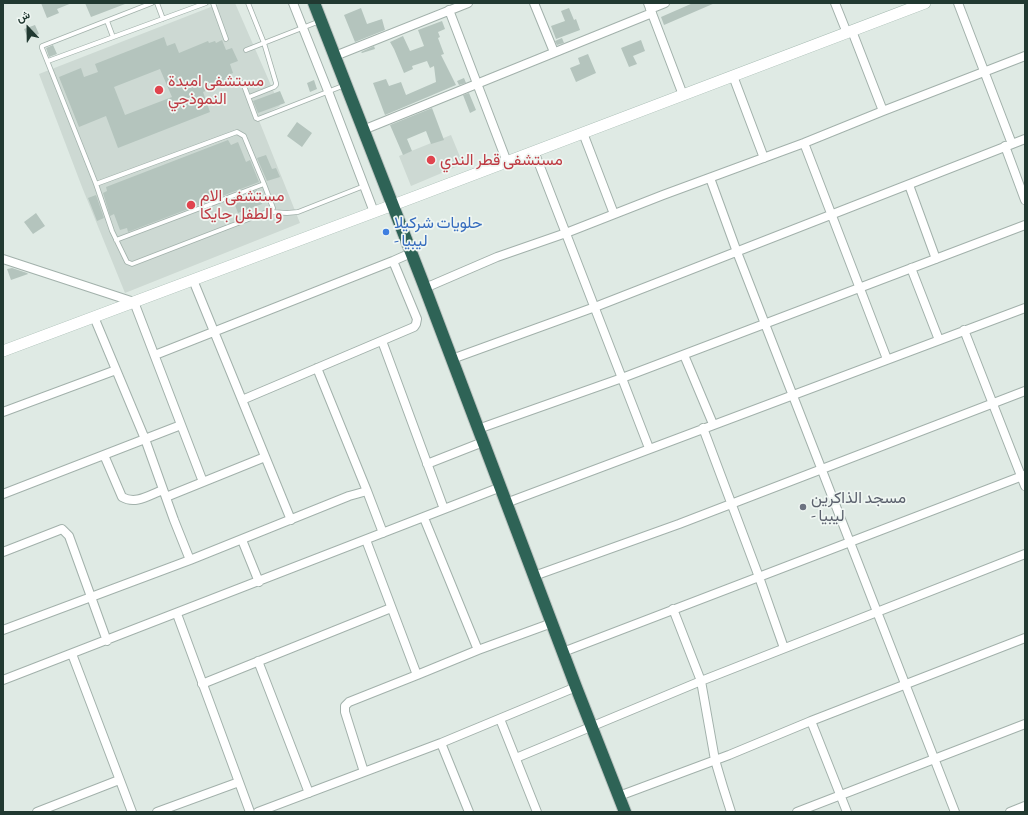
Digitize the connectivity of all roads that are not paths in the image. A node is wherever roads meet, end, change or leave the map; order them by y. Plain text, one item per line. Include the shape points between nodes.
1 (152, 3) edge
2 (157, 3) edge
3 (206, 3) edge
4 (213, 3) edge
5 (248, 3) edge
6 (293, 3) edge
7 (314, 3) edge
8 (468, 3) edge
9 (534, 3) edge
10 (665, 3) edge
11 (835, 3) edge
12 (925, 3) edge
13 (958, 3) edge
14 (650, 8) edge
15 (449, 10) junction
16 (163, 19) junction
17 (107, 21) junction
18 (320, 21) junction
19 (303, 29) junction
20 (849, 32) junction
21 (113, 37) junction
22 (226, 39) dead end
23 (264, 43) junction
24 (246, 50) dead end
25 (554, 52) junction
26 (335, 56) junction
27 (1025, 56) edge
28 (48, 61) junction
29 (984, 71) junction
30 (733, 76) junction
31 (243, 83) dead end
32 (477, 83) junction
33 (346, 85) junction
34 (328, 91) junction
35 (683, 95) junction
36 (248, 97) junction
37 (883, 111) junction
38 (363, 130) junction
39 (582, 133) junction
40 (1025, 139) edge
41 (804, 143) junction
42 (1008, 145) junction
43 (534, 151) junction
44 (764, 158) junction
45 (507, 162) junction
46 (710, 178) junction
47 (96, 184) junction
48 (264, 184) junction
49 (909, 185) junction
50 (364, 186) junction
51 (1025, 200) edge
52 (392, 205) junction
53 (271, 212) junction
54 (374, 212) junction
55 (614, 214) junction
56 (832, 215) junction
57 (1025, 225) edge
58 (566, 233) junction
59 (116, 240) junction
60 (737, 252) junction
61 (411, 253) junction
62 (3, 259) edge
63 (936, 259) junction
64 (393, 261) junction
65 (911, 268) junction
66 (193, 280) junction
67 (425, 288) junction
68 (860, 288) junction
69 (134, 302) junction
70 (595, 307) junction
71 (1025, 308) edge
72 (94, 317) junction
73 (765, 324) junction
74 (964, 330) junction
75 (214, 331) junction
76 (939, 340) junction
77 (382, 341) junction
78 (3, 351) edge
79 (155, 354) junction
80 (684, 355) junction
81 (452, 359) junction
82 (886, 359) junction
83 (317, 368) junction
84 (116, 370) junction
85 (622, 378) junction
86 (1025, 390) edge
87 (792, 395) junction
88 (242, 400) junction
89 (993, 403) junction
90 (3, 412) edge
91 (713, 424) junction
92 (181, 425) junction
93 (703, 428) junction
94 (478, 429) junction
95 (145, 439) junction
96 (483, 442) junction
97 (649, 448) junction
98 (104, 455) junction
99 (266, 457) junction
100 (427, 464) junction
101 (821, 469) junction
102 (1023, 476) edge
103 (203, 482) junction
104 (1025, 486) edge
105 (501, 488) junction
106 (367, 491) junction
107 (3, 494) edge
108 (164, 494) junction
109 (506, 503) junction
110 (732, 504) junction
111 (444, 509) junction
112 (424, 518) junction
113 (291, 520) junction
114 (382, 533) junction
115 (242, 540) junction
116 (366, 540) junction
117 (850, 542) junction
118 (3, 552) edge
119 (1025, 554) edge
120 (190, 560) junction
121 (534, 576) junction
122 (759, 577) junction
123 (259, 582) junction
124 (91, 598) junction
125 (391, 608) junction
126 (674, 609) junction
127 (877, 612) junction
128 (177, 614) junction
129 (552, 623) junction
130 (3, 630) edge
131 (1025, 638) edge
132 (107, 641) junction
133 (784, 648) junction
134 (478, 650) junction
135 (563, 652) junction
136 (72, 654) junction
137 (258, 661) junction
138 (417, 675) junction
139 (3, 680) edge
140 (701, 681) junction
141 (202, 684) junction
142 (905, 684) junction
143 (576, 687) junction
144 (500, 719) junction
145 (811, 720) junction
146 (1025, 724) edge
147 (591, 727) junction
148 (442, 743) junction
149 (516, 758) junction
150 (934, 759) junction
151 (715, 760) junction
152 (364, 772) junction
153 (119, 780) junction
154 (239, 782) junction
155 (309, 793) junction
156 (840, 795) junction
157 (619, 796) junction
158 (1025, 806) edge
159 (39, 812) edge
160 (132, 812) edge
161 (157, 812) edge
162 (250, 812) edge
163 (258, 812) edge
164 (469, 812) edge
165 (537, 812) edge
166 (625, 812) edge
167 (731, 812) edge
168 (797, 812) edge
169 (847, 812) edge
170 (955, 812) edge
171 (1010, 812) edge

1 - 17 lane
2 - 16 lane
3 - 16 lane
4 - 22 lane
5 - 23 lane
6 - 19 street
7 - 18 highway
8 - 15 street
9 - 25 street
10 - 14 street
11 - 20 street
12 - 20 street
13 - 29 street
14 - 25 street
14 - 35 street
15 - 26 street
15 - 32 street
16 - 21 lane
17 - 21 lane
17 - 28 lane via 44,45 42,48
18 - 19 lane
18 - 26 highway
19 - 23 lane
19 - 34 street
20 - 30 street
20 - 37 street
21 - 28 lane
23 - 24 lane
23 - 36 lane via 276,86
25 - 32 street
26 - 33 highway
27 - 29 street
28 - 47 lane
29 - 37 street
29 - 42 street
30 - 35 street
30 - 44 street
31 - 36 lane
32 - 38 street
32 - 45 street
33 - 34 lane
33 - 38 highway
34 - 36 lane via 258,119
34 - 50 street
35 - 39 street
37 - 41 street
38 - 52 highway
39 - 43 street
39 - 55 street
40 - 42 street
41 - 44 street
41 - 56 street
42 - 49 street
42 - 51 street
43 - 45 street
43 - 58 street
44 - 46 street
45 - 52 street
46 - 55 street
46 - 60 street
47 - 48 lane via 237,132 244,136
47 - 59 lane
48 - 53 lane via 273,208
48 - 59 lane
49 - 56 street
49 - 63 street
50 - 53 lane via 298,212
50 - 54 street
52 - 54 street
52 - 61 highway
53 - 59 lane via 132,264 127,262
54 - 66 street
55 - 58 street
56 - 60 street
56 - 68 street
57 - 63 street
58 - 67 street via 497,257
58 - 70 street
60 - 70 street
60 - 73 street
61 - 64 street
61 - 67 highway
62 - 69 street
63 - 65 street
64 - 75 street
64 - 77 street via 417,319 414,327
65 - 68 street
65 - 76 street
66 - 69 street
66 - 75 street
67 - 81 highway
68 - 73 street
68 - 82 street
69 - 72 street
69 - 79 street
70 - 81 street
70 - 85 street
71 - 74 street
72 - 78 street
72 - 84 street
73 - 80 street
73 - 87 street
74 - 76 street
74 - 89 street
75 - 79 street
75 - 88 street
76 - 82 street
77 - 83 street
77 - 100 street
79 - 92 street
80 - 85 street
80 - 91 street
81 - 94 highway
82 - 87 street
83 - 88 street
83 - 106 street
84 - 90 street
84 - 95 street
85 - 94 street
85 - 97 street
86 - 89 street
87 - 91 street
87 - 101 street
88 - 99 street
89 - 101 street
89 - 102 street
91 - 93 street
92 - 95 street
92 - 103 street
93 - 97 street
93 - 110 street
94 - 96 highway
95 - 98 street
95 - 108 street
96 - 100 street
96 - 105 highway
97 - 109 street
98 - 107 street
98 - 108 street via 122,497 136,501
99 - 103 street
99 - 113 street
100 - 111 street
101 - 110 street
101 - 117 street
102 - 104 street
102 - 117 street
103 - 108 street
105 - 109 highway
105 - 111 street
106 - 113 street
106 - 114 street
108 - 120 street
109 - 121 highway
110 - 121 street
110 - 122 street
111 - 112 street
112 - 114 street
112 - 134 street
113 - 115 street
114 - 116 street
115 - 120 street
115 - 123 street
116 - 123 street
116 - 125 street
117 - 122 street
117 - 127 street
118 - 124 street via 62,529 69,536
119 - 127 street
120 - 124 street
121 - 129 highway
122 - 126 street
122 - 133 street
123 - 128 street
124 - 130 street
124 - 132 street
125 - 137 street
125 - 138 street
126 - 135 street
126 - 140 street
127 - 133 street
127 - 142 street
128 - 132 street
128 - 141 street
129 - 134 street
129 - 135 highway
131 - 142 street
132 - 136 street
133 - 140 street
134 - 138 street
135 - 143 highway
136 - 139 street
136 - 153 street
137 - 141 street
137 - 155 street
138 - 152 street via 348,702 345,706
140 - 147 street
140 - 151 street
141 - 154 street
142 - 145 street
142 - 150 street
143 - 144 street
143 - 147 highway
144 - 148 street
144 - 149 street
145 - 151 street
145 - 156 street
146 - 150 street
147 - 149 street
147 - 157 highway
148 - 152 street
148 - 164 street
149 - 165 street
150 - 156 street
150 - 170 street
151 - 157 street
151 - 167 street
152 - 155 street
153 - 159 street
153 - 160 street
154 - 161 street
154 - 162 street
155 - 163 street
156 - 168 street
156 - 169 street
157 - 166 highway
158 - 171 street

